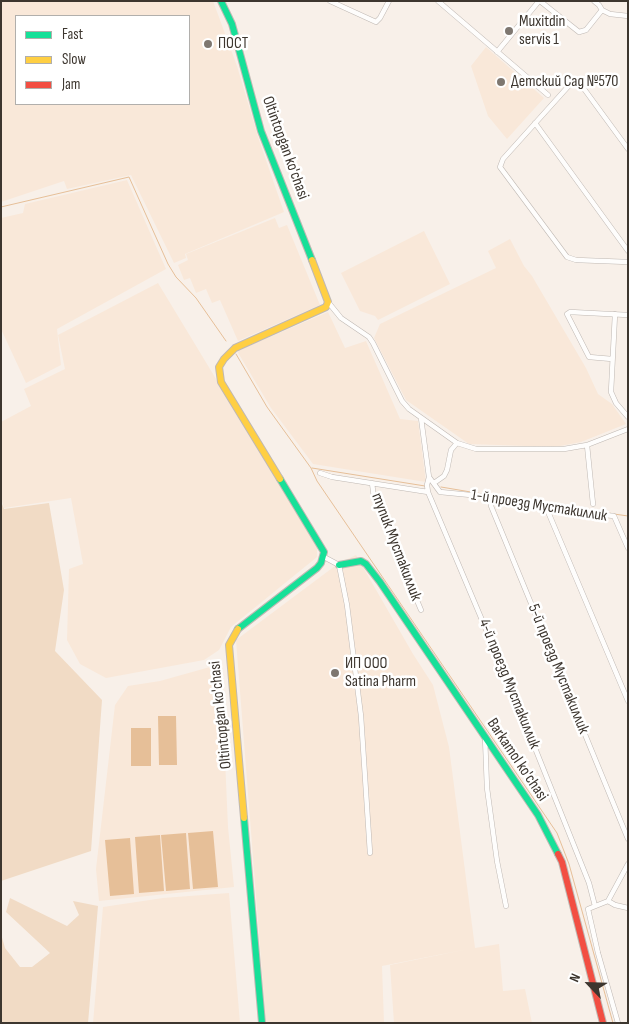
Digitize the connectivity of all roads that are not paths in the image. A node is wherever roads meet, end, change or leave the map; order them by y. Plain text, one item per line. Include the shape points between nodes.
1 (221, 1) edge
2 (330, 1) edge
3 (389, 1) edge
4 (438, 1) edge
5 (539, 1) edge
6 (594, 1) edge
7 (602, 10) junction
8 (628, 16) edge
9 (497, 52) junction
10 (548, 95) dead end
11 (535, 123) junction
12 (628, 149) edge
13 (628, 251) edge
14 (628, 262) edge
15 (328, 302) junction
16 (615, 314) junction
17 (628, 315) edge
18 (612, 359) junction
19 (628, 417) edge
20 (421, 418) junction
21 (628, 429) edge
22 (457, 443) junction
23 (587, 445) junction
24 (320, 473) dead end
25 (429, 477) junction
26 (372, 483) junction
27 (434, 484) junction
28 (440, 492) junction
29 (430, 494) junction
30 (491, 497) junction
31 (593, 504) dead end
32 (546, 507) junction
33 (628, 548) edge
34 (324, 557) junction
35 (339, 564) junction
36 (421, 610) dead end
37 (628, 701) edge
38 (484, 737) junction
39 (628, 839) edge
40 (370, 853) dead end
41 (628, 864) edge
42 (608, 901) junction
43 (506, 906) dead end
44 (595, 906) junction
45 (628, 908) edge
46 (262, 1023) edge
47 (604, 1023) edge
48 (618, 1023) edge

1 - 15 street, Oltintopgan ko'chasi via 232,24 261,131
2 - 3 street via 376,22
4 - 9 street
5 - 7 street via 579,32 586,30
5 - 9 street
6 - 7 street
7 - 8 street
9 - 10 street
11 - 12 street via 576,80
11 - 13 street
11 - 14 street via 500,163 502,169 567,257
15 - 20 street, Oltintopgan ko'chasi via 341,318 374,343 402,401
15 - 34 street via 320,312 235,348 219,367 221,382 323,548
16 - 17 street
16 - 18 street
16 - 18 street via 570,312 566,316 589,357
18 - 19 street via 611,392
20 - 22 street, Oltintopgan ko'chasi
20 - 25 street
21 - 23 street, Oltintopgan ko'chasi
22 - 23 street, Oltintopgan ko'chasi via 476,448 536,449
22 - 27 street via 451,450 444,476
23 - 31 street
24 - 26 street
25 - 27 street
25 - 29 street
26 - 29 street
26 - 36 street, тупик Мустакиллик via 374,498
27 - 28 street
28 - 29 street
28 - 30 street, 1-й проезд Мустакиллик
29 - 44 street, 4-й проезд Мустакиллик via 563,815
30 - 32 street, 1-й проезд Мустакиллик
30 - 39 street, 5-й проезд Мустакиллик via 491,506
32 - 33 street, 1-й проезд Мустакиллик via 614,516
32 - 37 street
34 - 35 street, Barkamol ko'chasi
34 - 46 street, Oltintopgan ko'chasi via 317,568 238,628 229,645
35 - 38 street, Barkamol ko'chasi via 361,561 366,564
35 - 40 street via 360,716
38 - 43 street via 487,788
38 - 47 street, Barkamol ko'chasi via 538,815 562,862
41 - 42 street
42 - 44 street
42 - 45 street
44 - 48 street via 588,909

